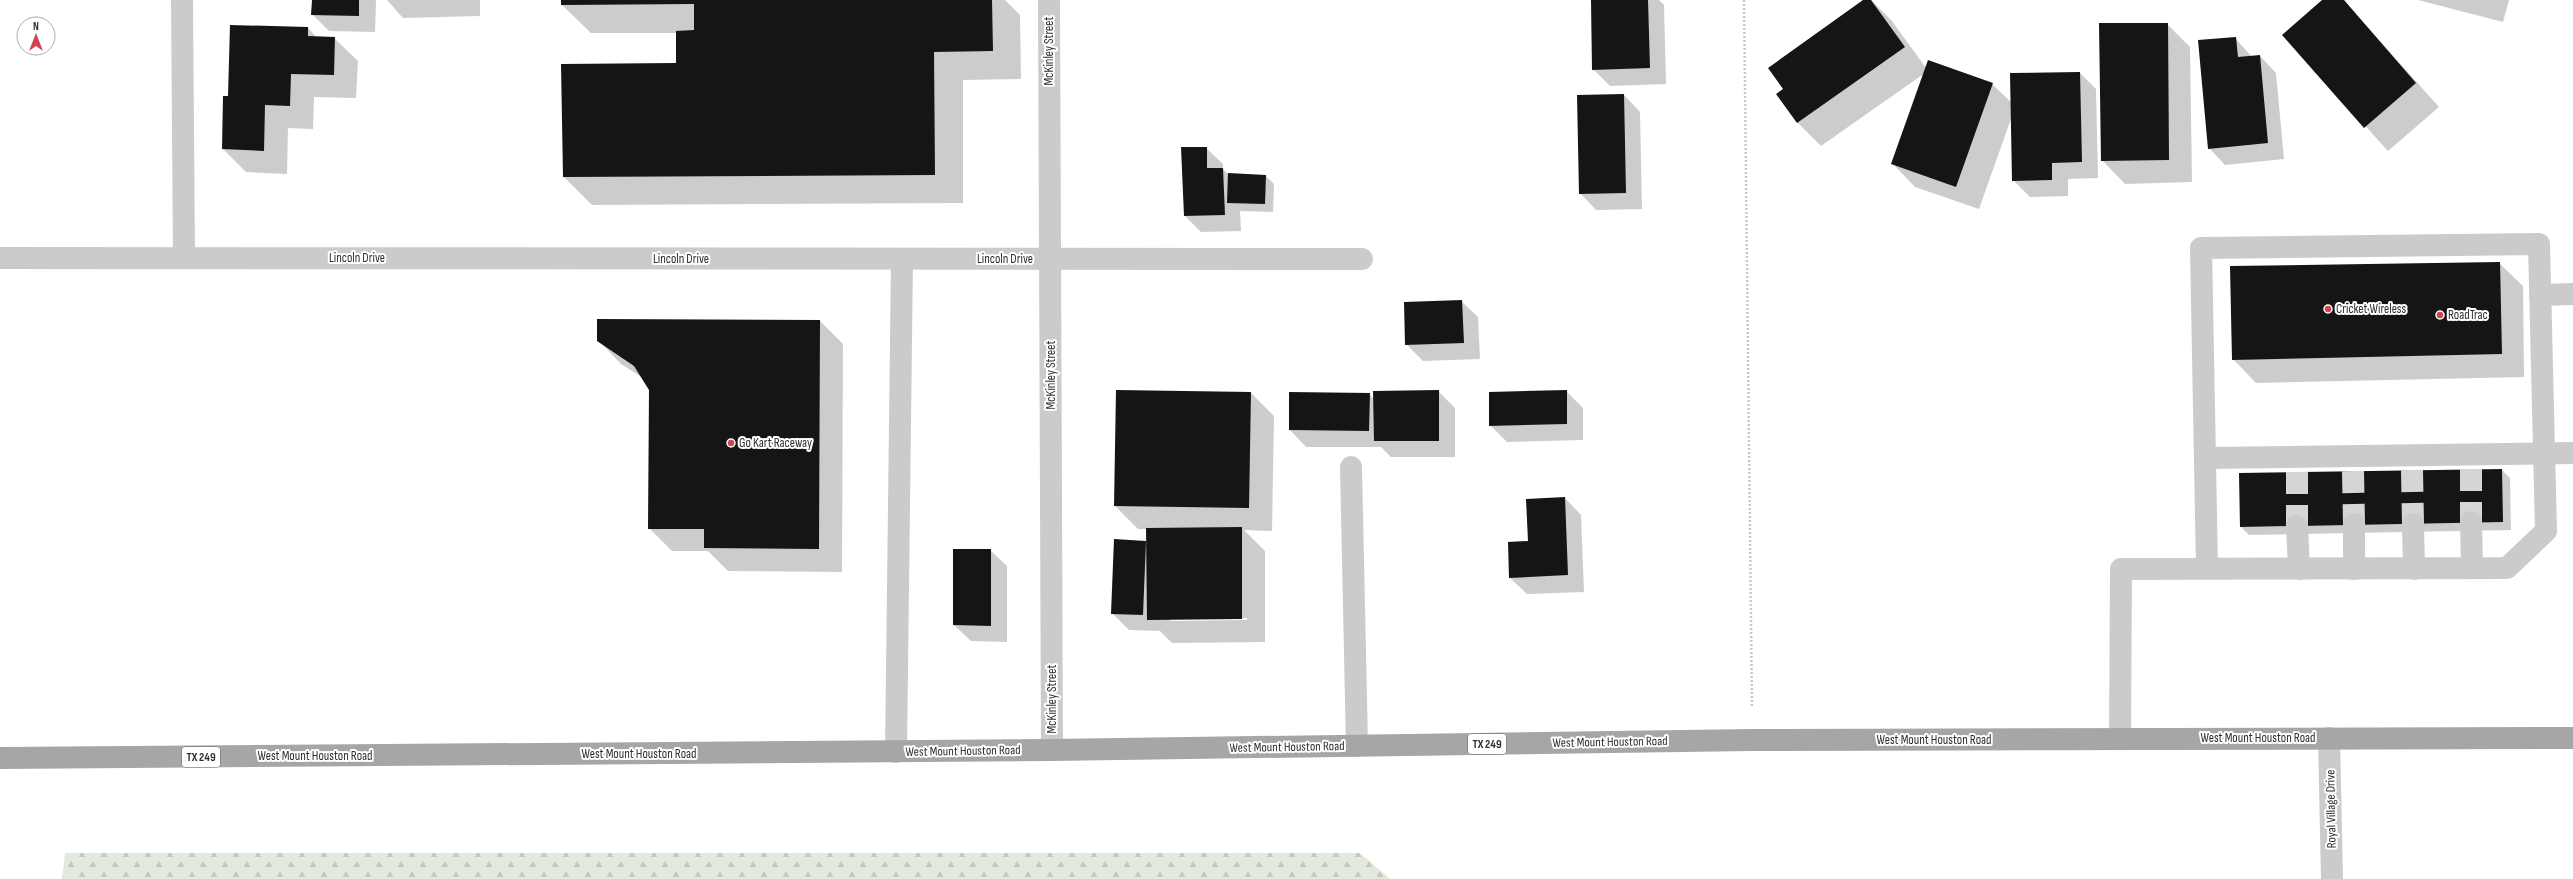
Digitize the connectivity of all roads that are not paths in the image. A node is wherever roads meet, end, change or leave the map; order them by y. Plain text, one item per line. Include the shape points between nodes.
1 (182, 0) edge
2 (1049, 0) edge
3 (0, 258) edge
4 (184, 258) junction
5 (902, 259) junction
6 (1050, 259) junction
7 (1362, 259) dead end
8 (2573, 294) edge
9 (2540, 295) junction
10 (2573, 452) edge
11 (2544, 453) junction
12 (2206, 458) junction
13 (1351, 467) dead end
14 (2471, 522) tunnel mouth
15 (2354, 524) tunnel mouth
16 (2412, 524) tunnel mouth
17 (2298, 526) tunnel mouth
18 (2472, 568) junction
19 (2207, 569) junction
20 (2299, 569) junction
21 (2354, 569) junction
22 (2414, 569) junction
23 (2329, 738) junction
24 (2573, 738) edge
25 (2120, 739) junction
26 (1357, 746) junction
27 (1052, 750) junction
28 (896, 752) junction
29 (0, 758) edge
30 (2332, 879) edge

1 - 4 street
2 - 6 street, McKinley Street
3 - 4 street, Lincoln Drive
4 - 5 street, Lincoln Drive
5 - 6 street, Lincoln Drive
5 - 28 street
6 - 7 street, Lincoln Drive
6 - 27 street, McKinley Street
8 - 9 street
9 - 11 street
9 - 12 street via 2539,244 2201,248
10 - 11 street
11 - 12 street via 2472,461 2353,464 2298,464
11 - 18 street via 2546,531 2507,568
12 - 19 street
13 - 26 street
14 - 18 street
15 - 21 street
16 - 22 street
17 - 20 street
18 - 22 street
19 - 20 street
19 - 25 street via 2121,569
20 - 21 street
21 - 22 street
23 - 24 main road, West Mount Houston Road / TX 249
23 - 25 main road, West Mount Houston Road / TX 249
23 - 30 street, Royal Village Drive
25 - 26 main road, West Mount Houston Road / TX 249 via 1752,740
26 - 27 main road, West Mount Houston Road / TX 249
27 - 28 main road, West Mount Houston Road / TX 249
28 - 29 main road, West Mount Houston Road / TX 249

